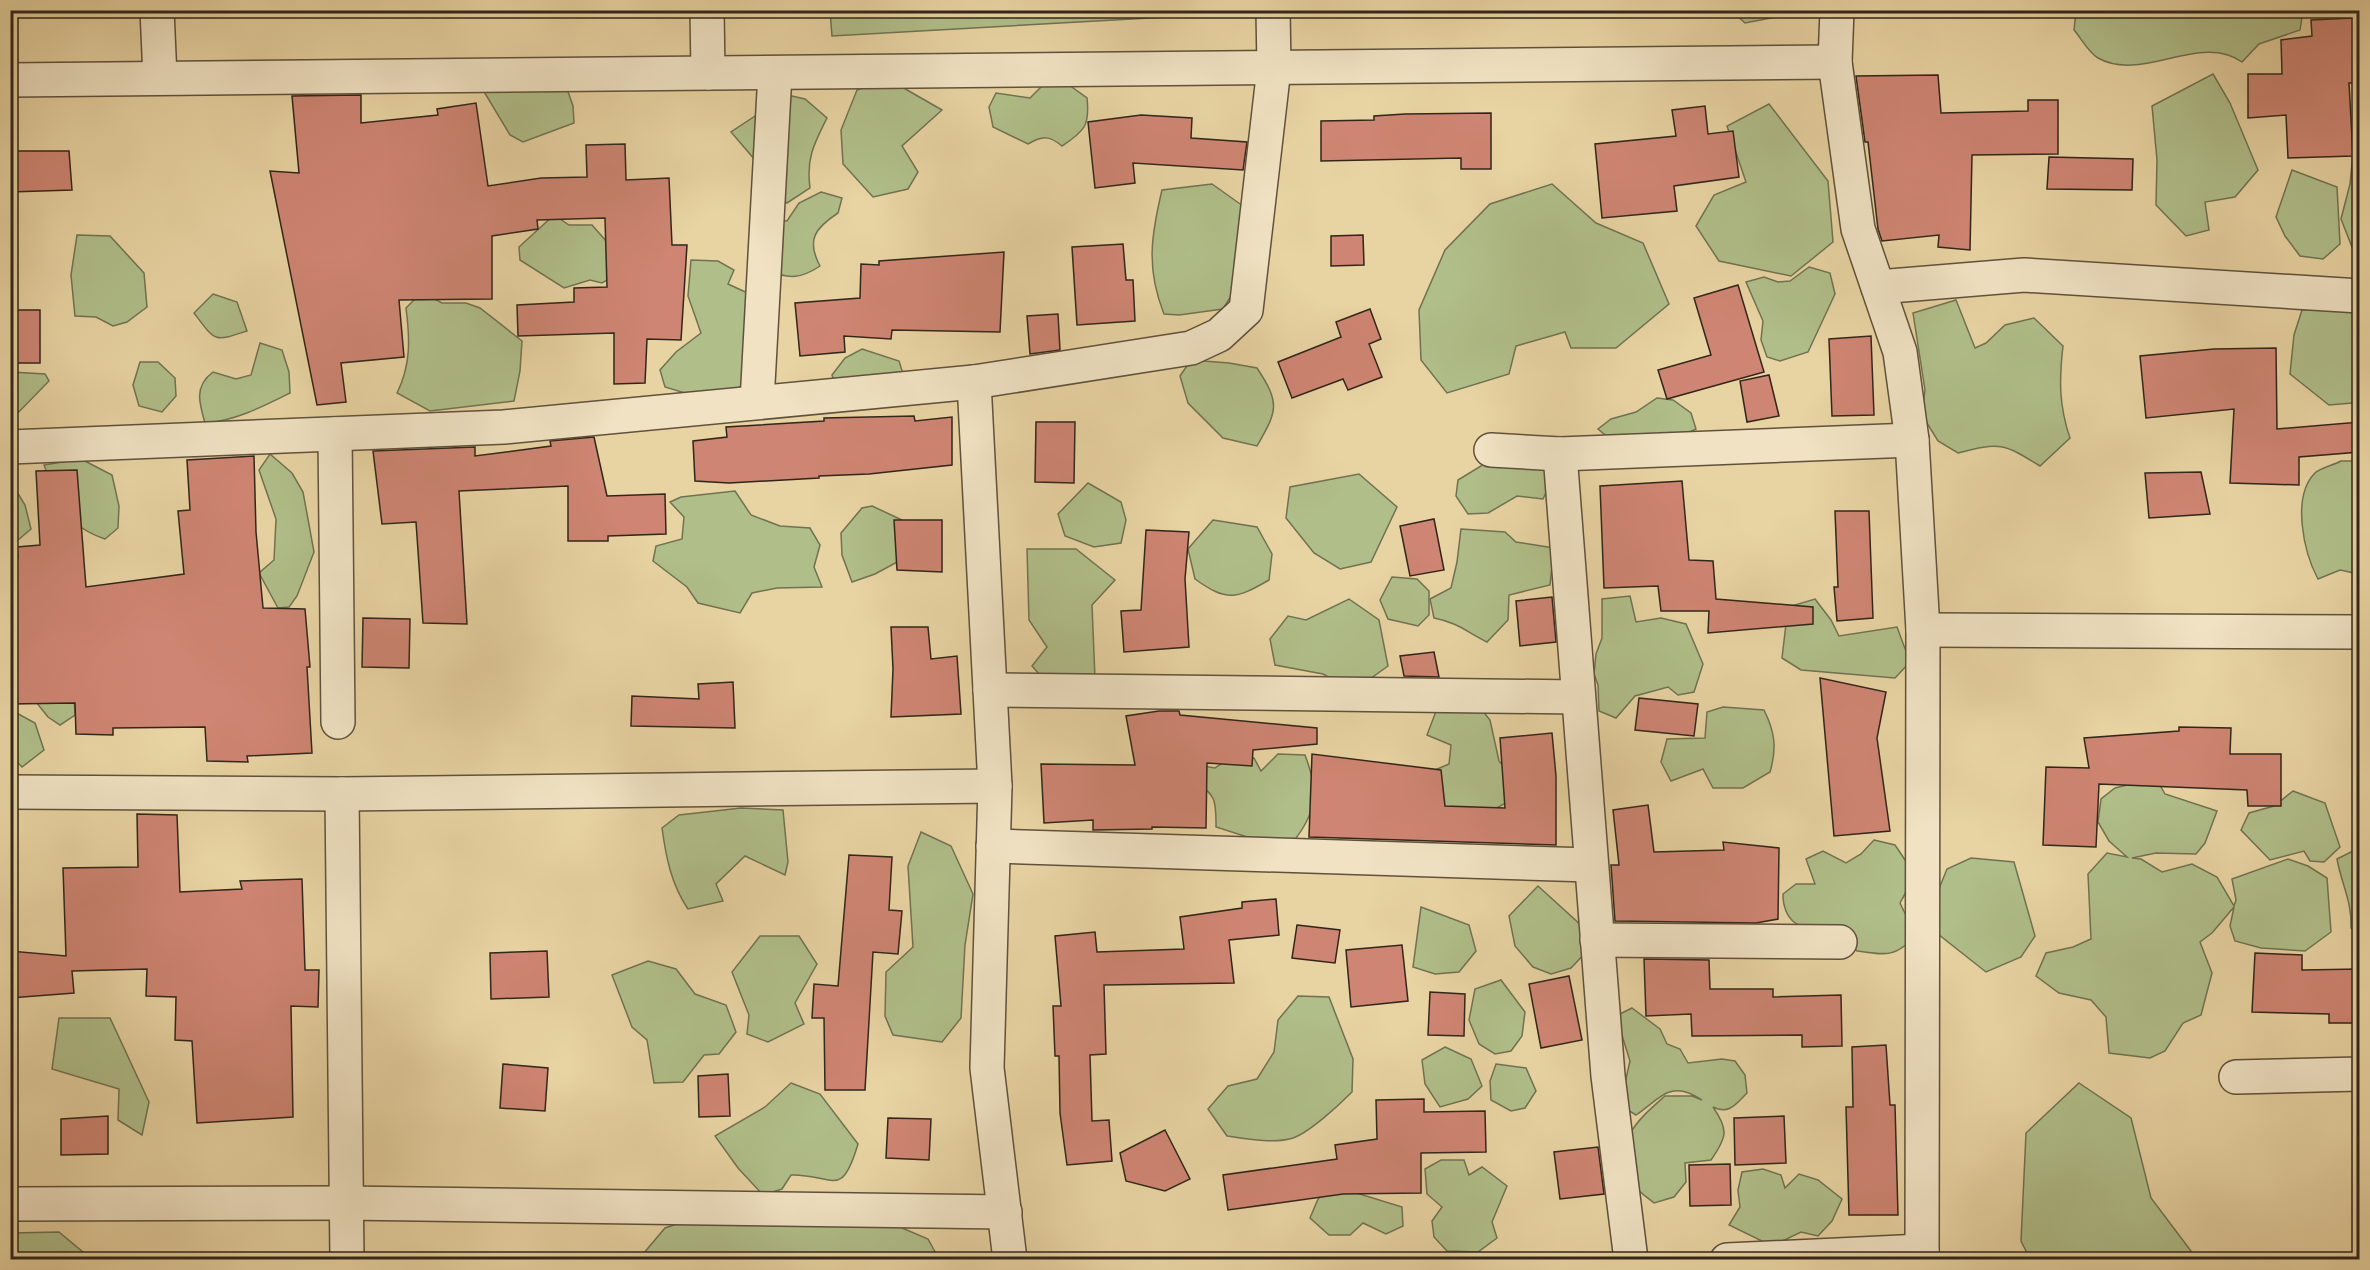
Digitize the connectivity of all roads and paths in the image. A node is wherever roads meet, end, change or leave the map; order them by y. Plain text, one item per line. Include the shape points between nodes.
1 (157, 10) edge
2 (707, 10) edge
3 (1273, 10) edge
4 (1837, 10) edge
5 (1835, 62) junction
6 (1274, 68) junction
7 (708, 73) junction
8 (775, 73) junction
9 (160, 78) junction
10 (10, 80) edge
11 (1878, 287) junction
12 (2360, 296) edge
13 (974, 382) junction
14 (757, 402) junction
15 (335, 434) junction
16 (1912, 440) junction
17 (10, 447) edge
18 (1491, 450) dead end
19 (1560, 454) junction
20 (1923, 630) junction
21 (2360, 632) edge
22 (990, 690) junction
23 (1578, 697) junction
24 (338, 722) dead end
25 (994, 786) junction
26 (10, 792) edge
27 (342, 794) junction
28 (993, 846) junction
29 (1590, 866) junction
30 (1597, 940) junction
31 (1840, 942) dead end
32 (2360, 1074) edge
33 (2236, 1077) dead end
34 (345, 1203) junction
35 (10, 1204) edge
36 (1005, 1212) junction
37 (1922, 1255) edge
38 (347, 1260) edge
39 (1010, 1260) edge
40 (1631, 1260) edge
41 (1727, 1260) edge

1 - 9 street
2 - 7 street
3 - 6 street
4 - 5 street
5 - 6 street
5 - 11 street via 1858,229
6 - 8 street
6 - 13 street via 1246,310 1219,335 1191,348
7 - 8 street
7 - 9 street
8 - 14 street
9 - 10 street
11 - 12 street via 2024,274
11 - 16 street via 1900,352
13 - 14 street
13 - 22 street
14 - 15 street via 504,427
15 - 17 street
15 - 24 street
16 - 19 street
16 - 20 street
18 - 19 street
19 - 23 street
20 - 21 street
20 - 37 street
22 - 23 street
22 - 25 street
23 - 29 street
25 - 27 street
25 - 28 street
26 - 27 street
27 - 34 street
28 - 29 street
28 - 36 street via 987,1068
29 - 30 street
30 - 31 street
30 - 40 street via 1608,1076
32 - 33 street
34 - 35 street
34 - 36 street
34 - 38 street
36 - 39 street
37 - 41 street

